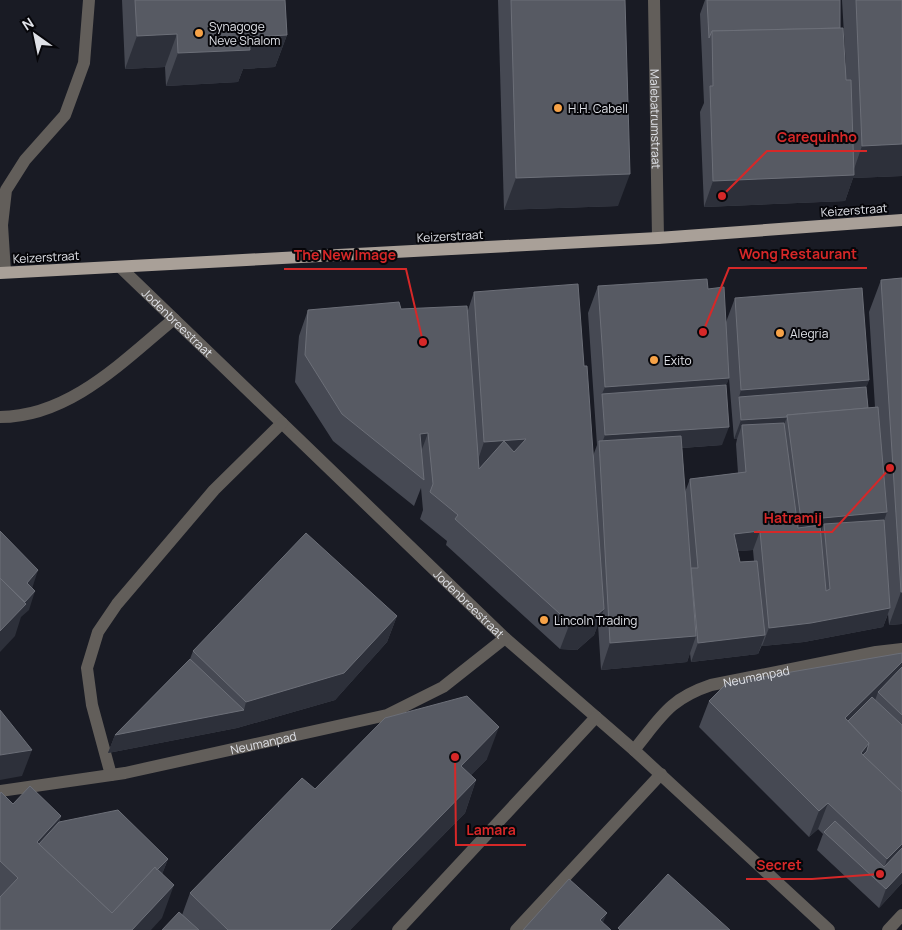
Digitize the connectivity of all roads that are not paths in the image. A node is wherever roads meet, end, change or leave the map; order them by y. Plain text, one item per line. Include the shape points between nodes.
1 (89, 0) edge
2 (654, 0) edge
3 (902, 220) edge
4 (658, 238) junction
5 (120, 267) junction
6 (3, 272) edge
7 (174, 319) junction
8 (0, 417) edge
9 (282, 423) junction
10 (505, 638) junction
11 (902, 649) edge
12 (596, 717) junction
13 (634, 750) junction
14 (661, 774) junction
15 (111, 775) junction
16 (0, 791) edge
17 (902, 915) edge
18 (406, 927) edge
19 (516, 930) edge
20 (829, 930) edge
21 (888, 930) edge

1 - 6 street via 84,64 65,115 25,160 6,190 2,225
2 - 4 street, Malebatrumstraat
3 - 4 main road, Keizerstraat
4 - 5 main road, Keizerstraat
5 - 6 main road, Keizerstraat
5 - 7 street, Jodenbreestraat
7 - 8 street via 100,381 46,409
7 - 9 street, Jodenbreestraat
9 - 10 street, Jodenbreestraat
9 - 15 street via 214,490 117,604 98,632 87,668 92,704
10 - 12 street, Jodenbreestraat
10 - 15 street, Neumanpad via 443,687 388,715
11 - 13 street, Neumanpad via 711,685 688,693 669,706
12 - 13 street, Jodenbreestraat
12 - 18 street
13 - 14 street, Jodenbreestraat
14 - 19 street
14 - 20 street, Jodenbreestraat
15 - 16 street, Neumanpad
17 - 21 street

